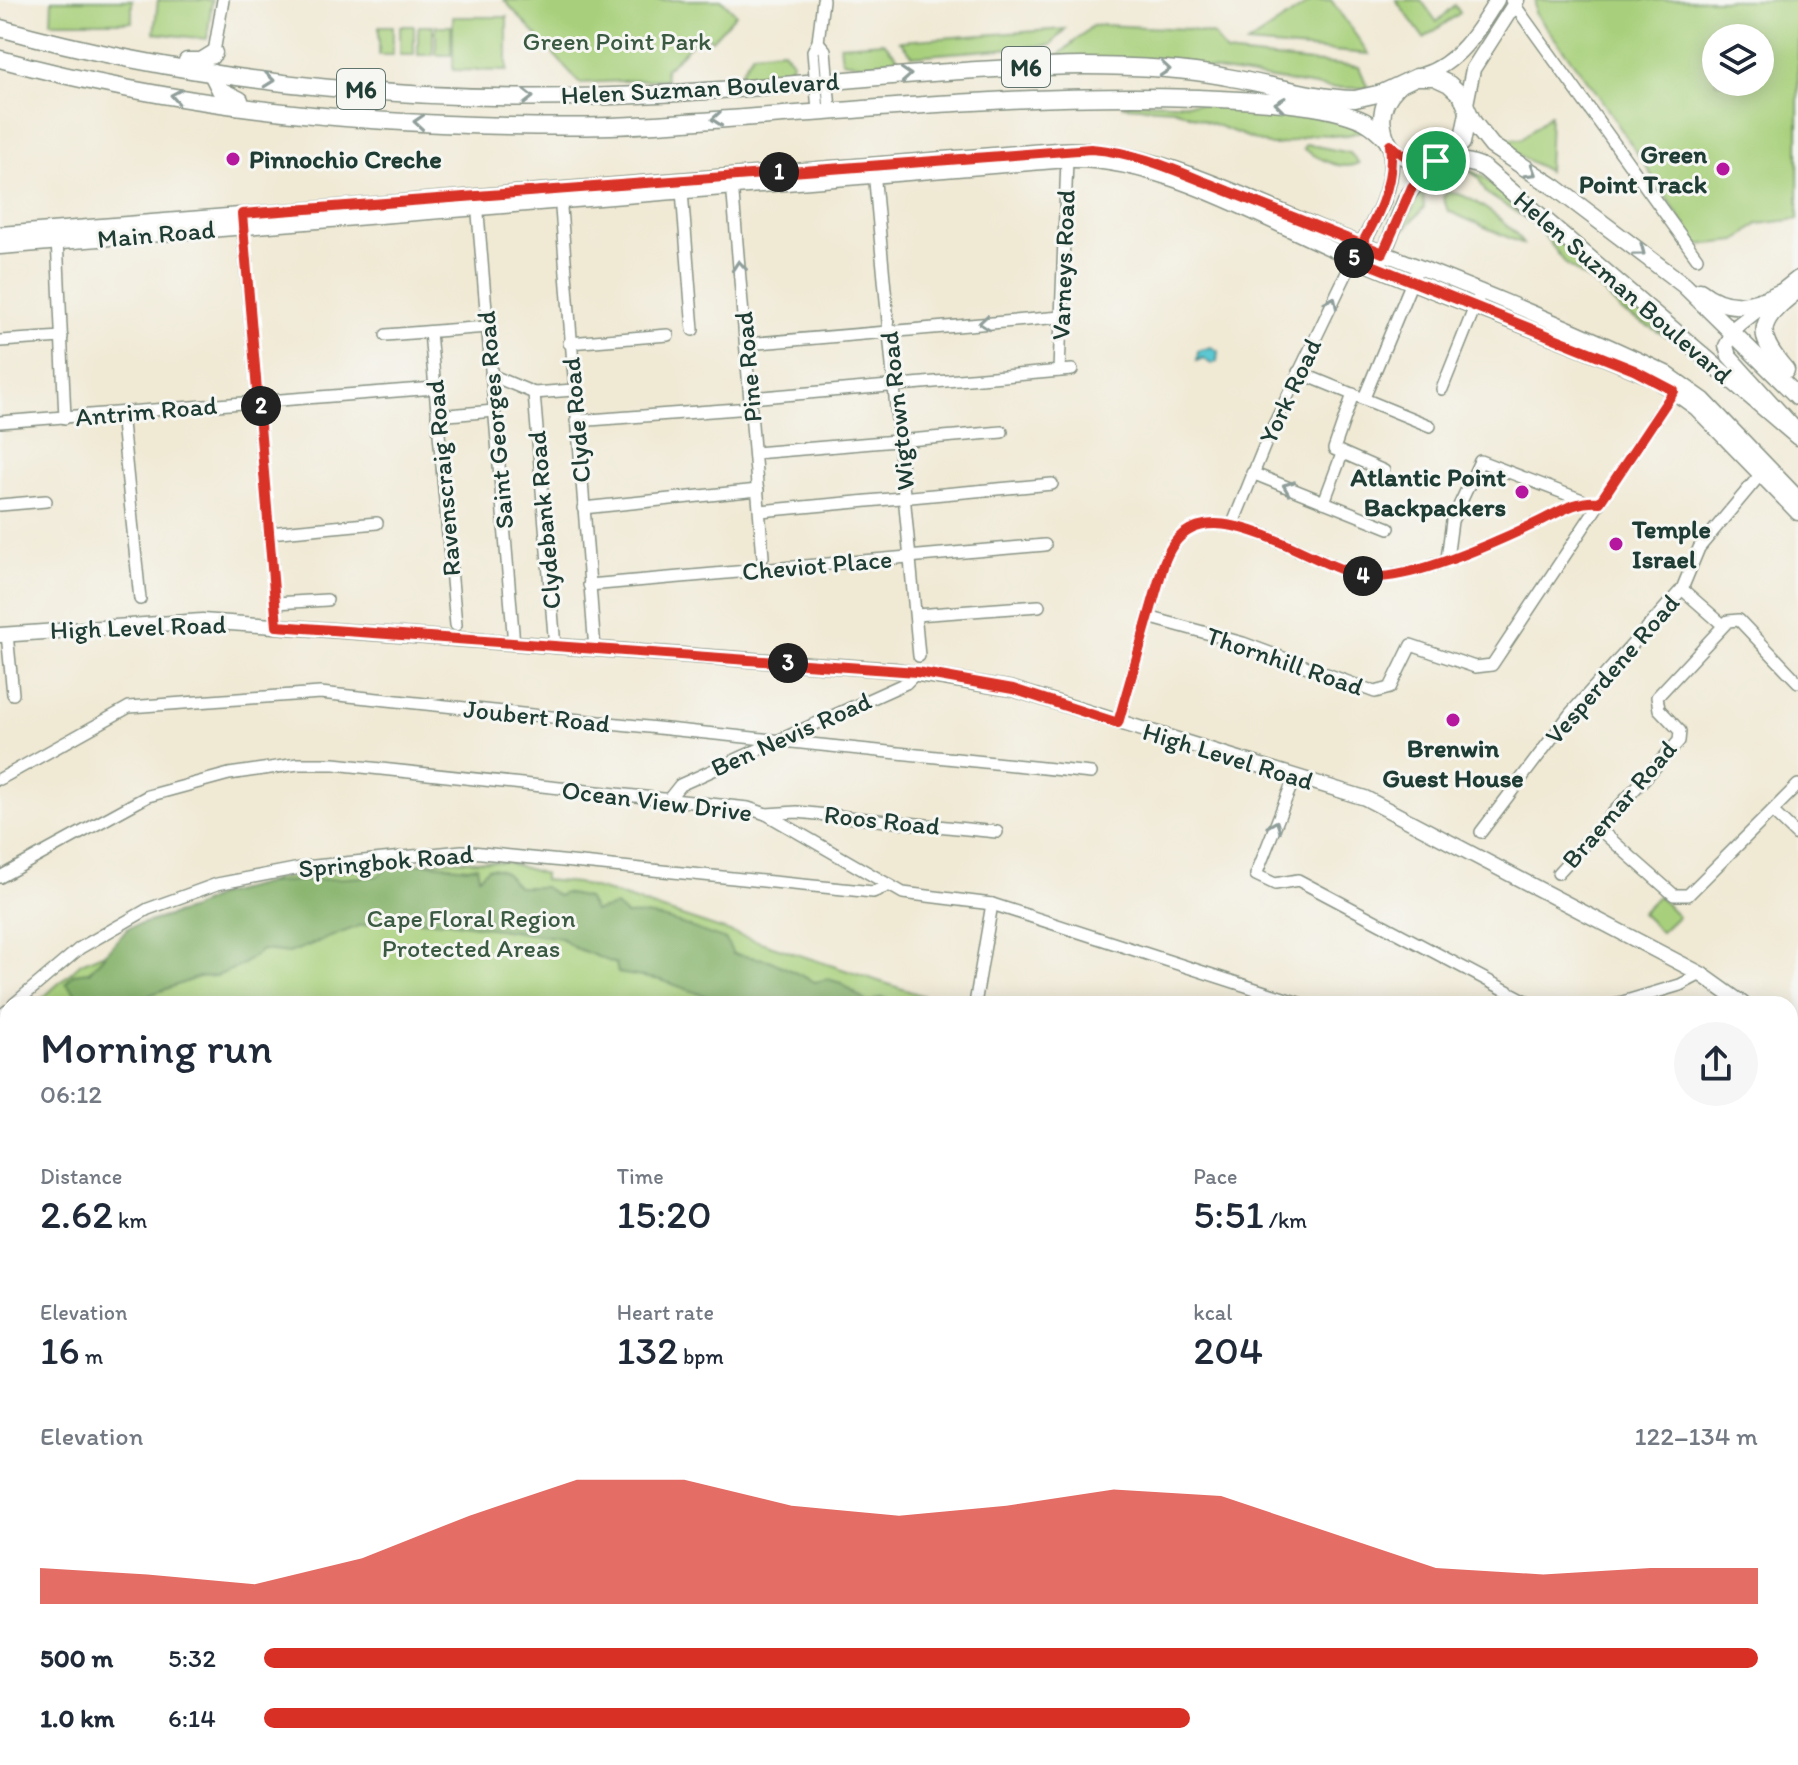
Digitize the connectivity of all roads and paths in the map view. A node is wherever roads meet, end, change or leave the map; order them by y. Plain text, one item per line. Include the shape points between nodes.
1 (223, 0) edge
2 (823, 0) edge
3 (1497, 0) edge
4 (1514, 1) edge
5 (0, 28) edge
6 (219, 32) junction
7 (102, 53) junction
8 (214, 53) junction
9 (0, 59) edge
10 (211, 72) junction
11 (236, 76) junction
12 (1418, 77) junction
13 (822, 82) junction
14 (1399, 85) junction
15 (1467, 108) junction
16 (824, 110) junction
17 (365, 119) junction
18 (1388, 142) junction
19 (1067, 160) junction
20 (1437, 161) junction
21 (874, 170) junction
22 (732, 181) junction
23 (682, 191) junction
24 (560, 196) junction
25 (477, 202) junction
26 (243, 221) junction
27 (0, 234) edge
28 (57, 236) junction
29 (1362, 244) junction
30 (0, 247) edge
31 (1354, 258) junction
32 (1697, 258) dead end
33 (1380, 260) junction
34 (1665, 269) junction
35 (1415, 274) junction
36 (1798, 278) edge
37 (1798, 290) edge
38 (1779, 293) junction
39 (1477, 301) junction
40 (1061, 317) junction
41 (487, 327) junction
42 (693, 330) dead end
43 (888, 331) junction
44 (1733, 331) junction
45 (430, 332) junction
46 (386, 335) dead end
47 (668, 335) dead end
48 (62, 337) junction
49 (0, 341) edge
50 (569, 343) junction
51 (746, 344) junction
52 (1072, 370) dead end
53 (1059, 371) junction
54 (1298, 372) junction
55 (491, 375) junction
56 (1798, 384) edge
57 (1677, 386) junction
58 (895, 387) junction
59 (435, 388) junction
60 (1442, 389) dead end
61 (573, 390) junction
62 (534, 393) junction
63 (1358, 396) junction
64 (1798, 397) edge
65 (261, 402) junction
66 (751, 403) junction
67 (494, 411) junction
68 (121, 413) junction
69 (437, 416) junction
70 (65, 418) junction
71 (576, 421) junction
72 (0, 422) edge
73 (1430, 426) dead end
74 (1002, 432) dead end
75 (1798, 435) edge
76 (900, 441) junction
77 (1338, 452) junction
78 (755, 453) junction
79 (1764, 470) junction
80 (1384, 471) dead end
81 (1252, 473) junction
82 (1052, 484) dead end
83 (758, 490) junction
84 (906, 498) junction
85 (1798, 498) edge
86 (1582, 500) junction
87 (46, 501) dead end
88 (1324, 502) junction
89 (1600, 502) junction
90 (0, 505) edge
91 (583, 508) junction
92 (760, 511) junction
93 (1798, 513) edge
94 (377, 523) dead end
95 (1232, 526) junction
96 (1389, 528) dead end
97 (269, 533) junction
98 (1045, 545) dead end
99 (763, 557) dead end
100 (911, 557) junction
101 (1447, 559) junction
102 (589, 585) junction
103 (1682, 589) junction
104 (140, 599) dead end
105 (327, 600) dead end
106 (275, 603) junction
107 (1039, 606) dead end
108 (916, 615) junction
109 (1148, 617) junction
110 (456, 625) dead end
111 (1723, 625) junction
112 (277, 626) junction
113 (4, 634) edge
114 (514, 644) junction
115 (555, 647) junction
116 (595, 650) junction
117 (919, 656) dead end
118 (917, 672) junction
119 (1798, 682) edge
120 (13, 694) dead end
121 (1118, 723) junction
122 (777, 740) junction
123 (1091, 773) dead end
124 (1295, 776) junction
125 (0, 779) edge
126 (1798, 785) edge
127 (668, 800) junction
128 (1772, 811) junction
129 (766, 814) junction
130 (1599, 829) junction
131 (997, 832) dead end
132 (1481, 832) dead end
133 (1798, 836) edge
134 (1558, 873) dead end
135 (0, 877) edge
136 (888, 886) junction
137 (992, 904) junction
138 (1701, 974) junction
139 (23, 996) edge
140 (976, 996) edge
141 (1277, 996) edge
142 (1517, 996) edge
143 (1643, 996) edge
144 (1732, 996) edge

1 - 6 street
2 - 13 street via 813,51
3 - 12 main road via 1457,56
4 - 15 main road via 1473,69
4 - 32 street
5 - 7 main road, Helen Suzman Boulevard / M6
6 - 8 street
6 - 11 street via 220,61
7 - 8 main road via 135,52 195,62
7 - 10 main road, Helen Suzman Boulevard / M6
8 - 10 street
17 -> 9 main road, Helen Suzman Boulevard / M6 via 184,98
10 - 11 main road, Helen Suzman Boulevard / M6
10 - 17 main road via 218,88 234,99
11 -> 13 main road, Helen Suzman Boulevard / M6 via 492,97 658,94
12 - 14 main road, Helen Suzman Boulevard / M6
12 - 15 main road, Helen Suzman Boulevard via 1448,82
13 -> 14 main road, Helen Suzman Boulevard / M6 via 1088,66 1191,71 1349,99
13 - 16 street
14 - 18 main road via 1384,108
15 - 20 main road via 1462,143
15 -> 34 main road, Helen Suzman Boulevard via 1492,146
16 -> 17 main road, Helen Suzman Boulevard / M6 via 570,127
18 -> 16 main road, Helen Suzman Boulevard / M6 via 1372,126 1351,117 1218,99 1030,97
18 - 20 main road, Helen Suzman Boulevard / M6 via 1412,161
18 - 29 main road via 1392,174
19 - 21 main road, Main Road
19 - 31 main road, Main Road via 1143,169
19 - 40 street, Varneys Road
20 - 33 main road via 1412,187
20 - 75 main road, Helen Suzman Boulevard / M6 via 1484,168
21 - 22 main road, Main Road
21 - 29 main road, Main Road via 1068,149 1118,152
21 - 43 street, Wigtown Road
22 - 23 main road, Main Road
22 - 24 main road, Main Road
51 -> 22 street, Pine Road
23 - 24 main road, Main Road
23 - 42 street
24 - 25 main road, Main Road
24 - 50 street, Clyde Road
25 - 26 main road, Main Road
25 - 41 street, Saint Georges Road
26 - 28 main road, Main Road
26 - 65 street
27 - 28 main road, Main Road
28 - 30 main road, Main Road
28 - 48 street
29 - 31 main road
29 - 33 main road, Main Road
31 - 33 main road, Main Road
54 -> 31 street, York Road
33 - 35 main road, Main Road
34 - 38 main road via 1729,305 1747,306
34 - 44 main road, Helen Suzman Boulevard
35 - 39 main road, Main Road
35 - 63 street
36 - 38 main road
37 - 56 main road via 1768,317 1763,336
38 - 44 main road
39 - 57 main road, Main Road
39 - 60 street
40 -> 43 street
40 - 53 street, Varneys Road
41 - 45 street
41 - 55 street, Saint Georges Road
43 - 51 street
43 - 58 street, Wigtown Road
44 - 64 main road, Helen Suzman Boulevard
44 - 75 main road via 1726,346 1729,356
45 - 46 street
45 - 59 street, Ravenscraig Road
47 - 50 street
48 - 49 street
48 - 70 street
50 - 61 street, Clyde Road
51 - 66 street, Pine Road
52 - 53 street
53 - 58 street
54 - 63 street
54 - 81 street, York Road
55 - 62 street, Clydebank Road
55 - 67 street, Saint Georges Road
57 - 79 main road, Main Road
57 - 89 street
58 - 66 street
58 - 76 street, Wigtown Road
59 - 65 street, Antrim Road
59 - 69 street, Ravenscraig Road
61 - 62 street, Clydebank Road
61 - 71 street, Clyde Road
62 - 115 street, Clydebank Road
63 - 73 street
63 - 77 street
65 - 68 street, Antrim Road
65 - 97 street
66 - 71 street
66 - 78 street, Pine Road
67 - 69 street
67 - 114 street, Saint Georges Road
68 - 70 street, Antrim Road
68 - 104 street
69 - 110 street, Ravenscraig Road
70 - 72 street, Antrim Road
71 - 91 street, Clyde Road
74 - 76 street
76 - 78 street
76 - 84 street, Wigtown Road
77 - 80 street
77 - 88 street
78 - 83 street, Pine Road
79 - 85 main road, Main Road
79 - 93 main road, Main Road
79 - 103 street, Vesperdene Road via 1699,548
88 -> 81 street
81 - 95 street, York Road
82 - 84 street
83 - 91 street
83 - 92 street, Pine Road
84 - 92 street
84 - 100 street, Wigtown Road
86 - 89 street
86 - 101 street
86 - 101 street via 1480,461 1452,521
87 - 90 street
88 - 96 street
89 - 109 street, Thornhill Road via 1496,662 1487,667 1411,645 1390,688 1375,692 1243,643
91 - 102 street, Clyde Road
92 - 99 street, Pine Road
94 - 97 street
95 - 101 street via 1365,576 1387,576
95 - 109 street via 1193,529 1178,537
97 - 106 street
98 - 100 street, Cheviot Place
100 - 102 street, Cheviot Place
100 - 108 street, Wigtown Road
102 - 116 street, Clyde Road
103 - 111 street
103 - 132 street, Vesperdene Road via 1570,714
105 - 106 street
106 - 112 street
107 - 108 street
108 - 117 street, Wigtown Road
109 - 121 street
111 - 119 street via 1739,620
111 - 130 street, Braemar Road via 1657,697 1659,709 1680,731 1679,741
112 - 113 main road, High Level Road via 174,621
112 - 114 main road, High Level Road
113 - 120 street
114 - 115 main road, High Level Road
115 - 116 main road, High Level Road
116 - 118 main road, High Level Road
118 - 121 main road, High Level Road via 1013,689
118 - 122 street, Ben Nevis Road via 906,683
121 - 124 main road, High Level Road
122 - 123 street, Joubert Road
122 - 125 street, Joubert Road via 320,693 129,707
122 - 127 street, Ben Nevis Road via 680,785
124 - 138 main road, High Level Road via 1385,806
142 -> 124 street via 1298,880 1275,884 1256,875
126 - 128 street
127 - 129 street, Ocean View Drive
127 - 135 street, Ocean View Drive via 298,764 229,774 148,796
128 - 130 street via 1688,895 1680,897
128 - 133 street
129 - 131 street, Roos Road via 797,812
129 - 136 street, Ocean View Drive
130 - 134 street, Braemar Road
136 - 137 street, Ocean View Drive via 913,895
136 - 139 street, Springbok Road via 873,892 462,851 277,871 217,884 148,909 80,948
137 - 140 street
137 - 141 street, Ocean View Drive
138 - 143 street
138 - 144 main road, High Level Road

